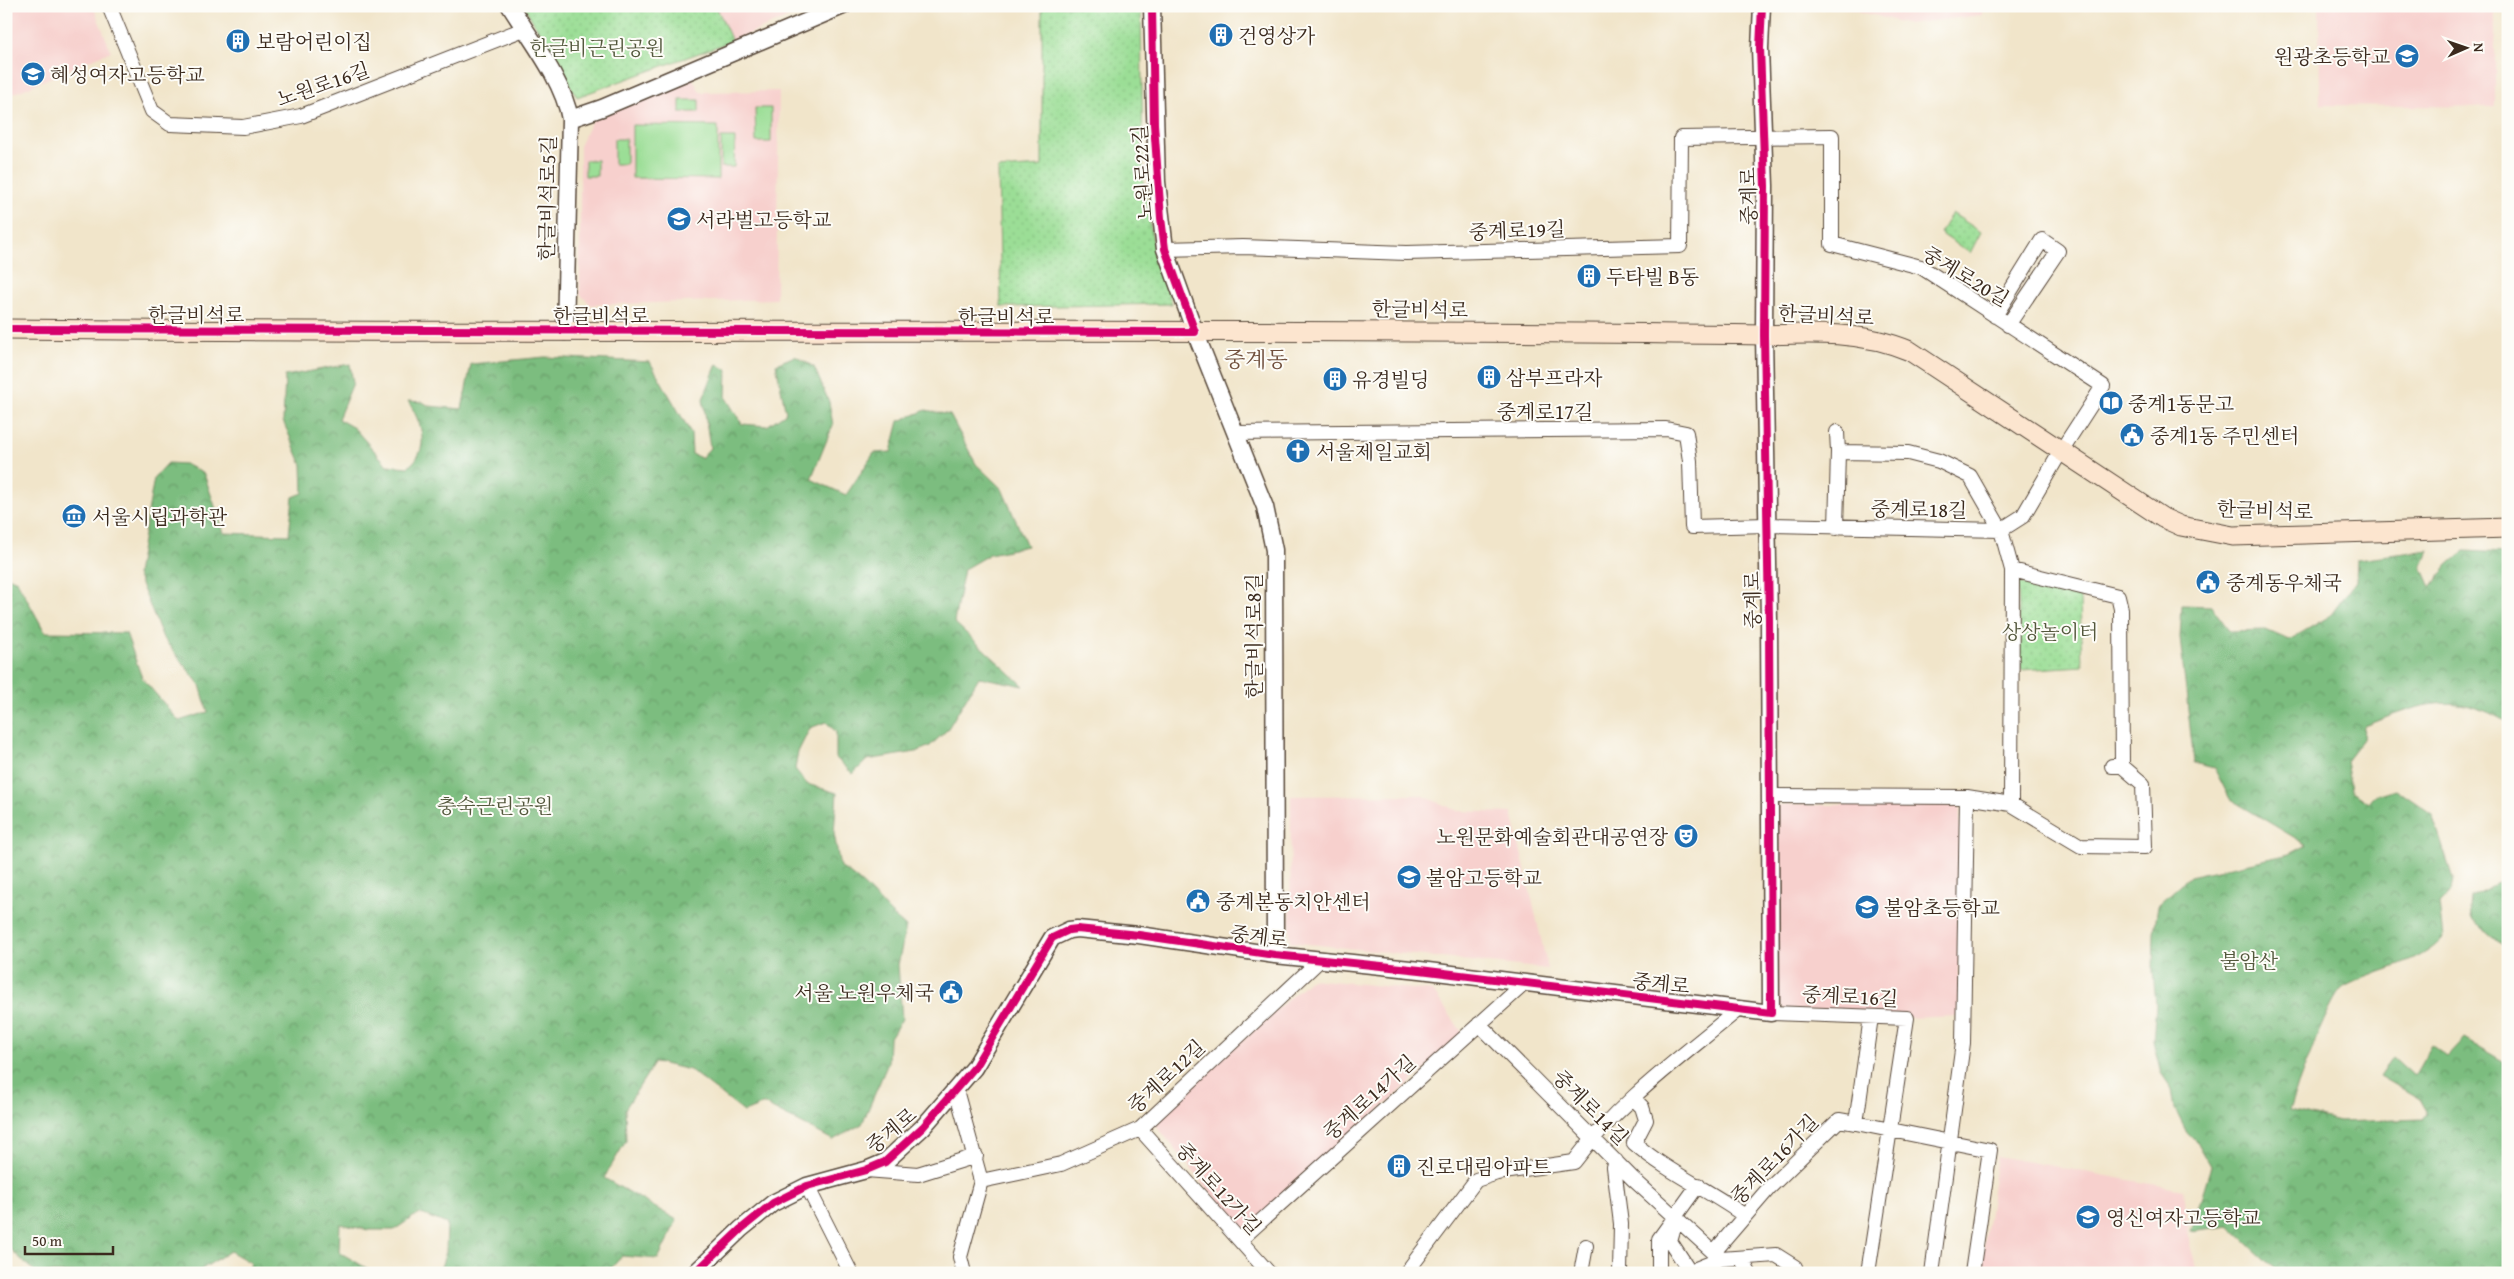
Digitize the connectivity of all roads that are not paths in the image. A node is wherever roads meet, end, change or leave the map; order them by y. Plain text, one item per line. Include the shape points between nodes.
1 (109, 6) edge
2 (510, 6) edge
3 (843, 6) edge
4 (1152, 6) edge
5 (1762, 6) edge
6 (524, 29) junction
7 (570, 119) junction
8 (1763, 137) junction
9 (1165, 249) junction
10 (1995, 316) junction
11 (2008, 325) junction
12 (6, 330) edge
13 (566, 332) junction
14 (1195, 332) junction
15 (1764, 335) junction
16 (1837, 432) dead end
17 (1235, 433) junction
18 (2061, 451) junction
19 (1838, 452) junction
20 (1767, 525) junction
21 (1836, 528) junction
22 (2508, 528) edge
23 (2001, 530) junction
24 (2012, 570) junction
25 (1769, 796) junction
26 (1967, 797) junction
27 (2012, 804) junction
28 (1275, 955) junction
29 (1321, 960) junction
30 (1525, 983) junction
31 (1740, 1008) junction
32 (1771, 1013) junction
33 (1871, 1016) junction
34 (1479, 1024) junction
35 (956, 1090) junction
36 (1633, 1098) junction
37 (1856, 1123) junction
38 (1140, 1129) junction
39 (1891, 1129) junction
40 (1593, 1137) junction
41 (1950, 1141) junction
42 (976, 1156) junction
43 (1616, 1161) junction
44 (866, 1170) junction
45 (982, 1181) junction
46 (1698, 1185) junction
47 (807, 1186) junction
48 (1745, 1216) junction
49 (1676, 1217) junction
50 (1240, 1240) junction
51 (1586, 1246) dead end
52 (1718, 1255) junction
53 (1741, 1258) junction
54 (1691, 1272) edge
55 (695, 1273) edge
56 (851, 1273) edge
57 (964, 1273) edge
58 (1270, 1273) edge
59 (1406, 1273) edge
60 (1582, 1273) edge
61 (1620, 1273) edge
62 (1659, 1273) edge
63 (1749, 1273) edge
64 (1797, 1273) edge
65 (1868, 1273) edge
66 (1932, 1273) edge
67 (1972, 1273) edge

1 - 6 street, 노원로16길 via 152,112 170,124 243,127 301,116
2 - 6 street
3 - 7 street, 한글비석로5길
4 - 9 street, 노원로22길 via 1157,182
5 - 8 street, 중계로
6 - 7 street via 568,103
7 - 13 street, 한글비석로5길
8 - 9 street, 중계로19길 via 1681,138 1680,246 1406,253 1243,247
8 - 10 street, 중계로20길 via 1832,136 1832,244 1921,267
8 - 15 street, 중계로
9 - 14 street, 노원로22길
10 - 11 street, 중계로20길
10 - 11 street via 2042,240 2058,251
11 - 18 street, 중계로20길 via 2103,386
12 - 13 main road, 한글비석로
13 - 14 main road, 한글비석로
14 - 15 main road, 한글비석로
14 - 17 street, 한글비석로8길
15 - 18 main road, 한글비석로 via 1811,333 1857,336 1875,338 1900,347
15 - 20 street, 중계로
16 - 19 street
17 - 20 street, 중계로17길 via 1666,429 1686,433 1692,527
17 - 28 street, 한글비석로8길 via 1265,507 1274,550
18 - 22 main road, 한글비석로 via 2163,518 2181,526 2233,536
18 - 23 street via 2023,516
19 - 21 street
19 - 23 street, 중계로18길 via 1908,453 1939,461 1962,472 1970,476
20 - 21 street, 중계로18길
20 - 25 street, 중계로
21 - 23 street, 중계로18길
23 - 24 street
24 - 27 street
24 - 27 street via 2118,596 2121,609 2117,766 2143,784 2145,847 2082,846
25 - 26 street
25 - 32 street, 중계로
26 - 27 street
26 - 41 street via 1963,1043
28 - 29 street, 중계로
28 - 35 street, 중계로 via 1121,933 1077,930 1056,935 1043,951 974,1068
29 - 30 street, 중계로
29 - 38 street, 중계로12길
30 - 31 street, 중계로
30 - 34 street, 중계로14가길
31 - 32 street, 중계로
31 - 36 street
32 - 33 street, 중계로16길
33 - 37 street
33 - 39 street, 중계로16길 via 1907,1018
34 - 40 street, 중계로14길
34 - 50 street, 중계로14가길
35 - 42 street
35 - 44 street, 중계로 via 923,1127 884,1162
36 - 40 street
36 - 46 street via 1642,1107 1646,1120 1634,1143 1653,1160
37 - 39 street
37 - 48 street, 중계로16가길 via 1839,1120
38 - 45 street, 중계로12길 via 1061,1164
38 - 50 street, 중계로12가길
39 - 41 street
39 - 65 street, 중계로16길
40 - 43 street, 중계로14길
40 - 59 street via 1574,1162 1496,1173 1476,1180
41 - 66 street
41 - 67 street via 1990,1150
42 - 44 street, 중계로 via 918,1174
42 - 45 street
43 - 49 street, 중계로14길
43 - 61 street via 1621,1224
44 - 47 street, 중계로
45 - 57 street via 960,1257
46 - 48 street
46 - 49 street
47 - 55 street, 중계로 via 773,1202
47 - 56 street
48 - 52 street, 중계로16가길
49 - 52 street, 중계로14길
49 - 54 street via 1670,1240
49 - 62 street via 1659,1239
50 - 58 street, 중계로12가길
51 - 60 street
52 - 53 street
52 - 54 street
53 - 63 street
53 - 64 street via 1776,1255 1796,1267

